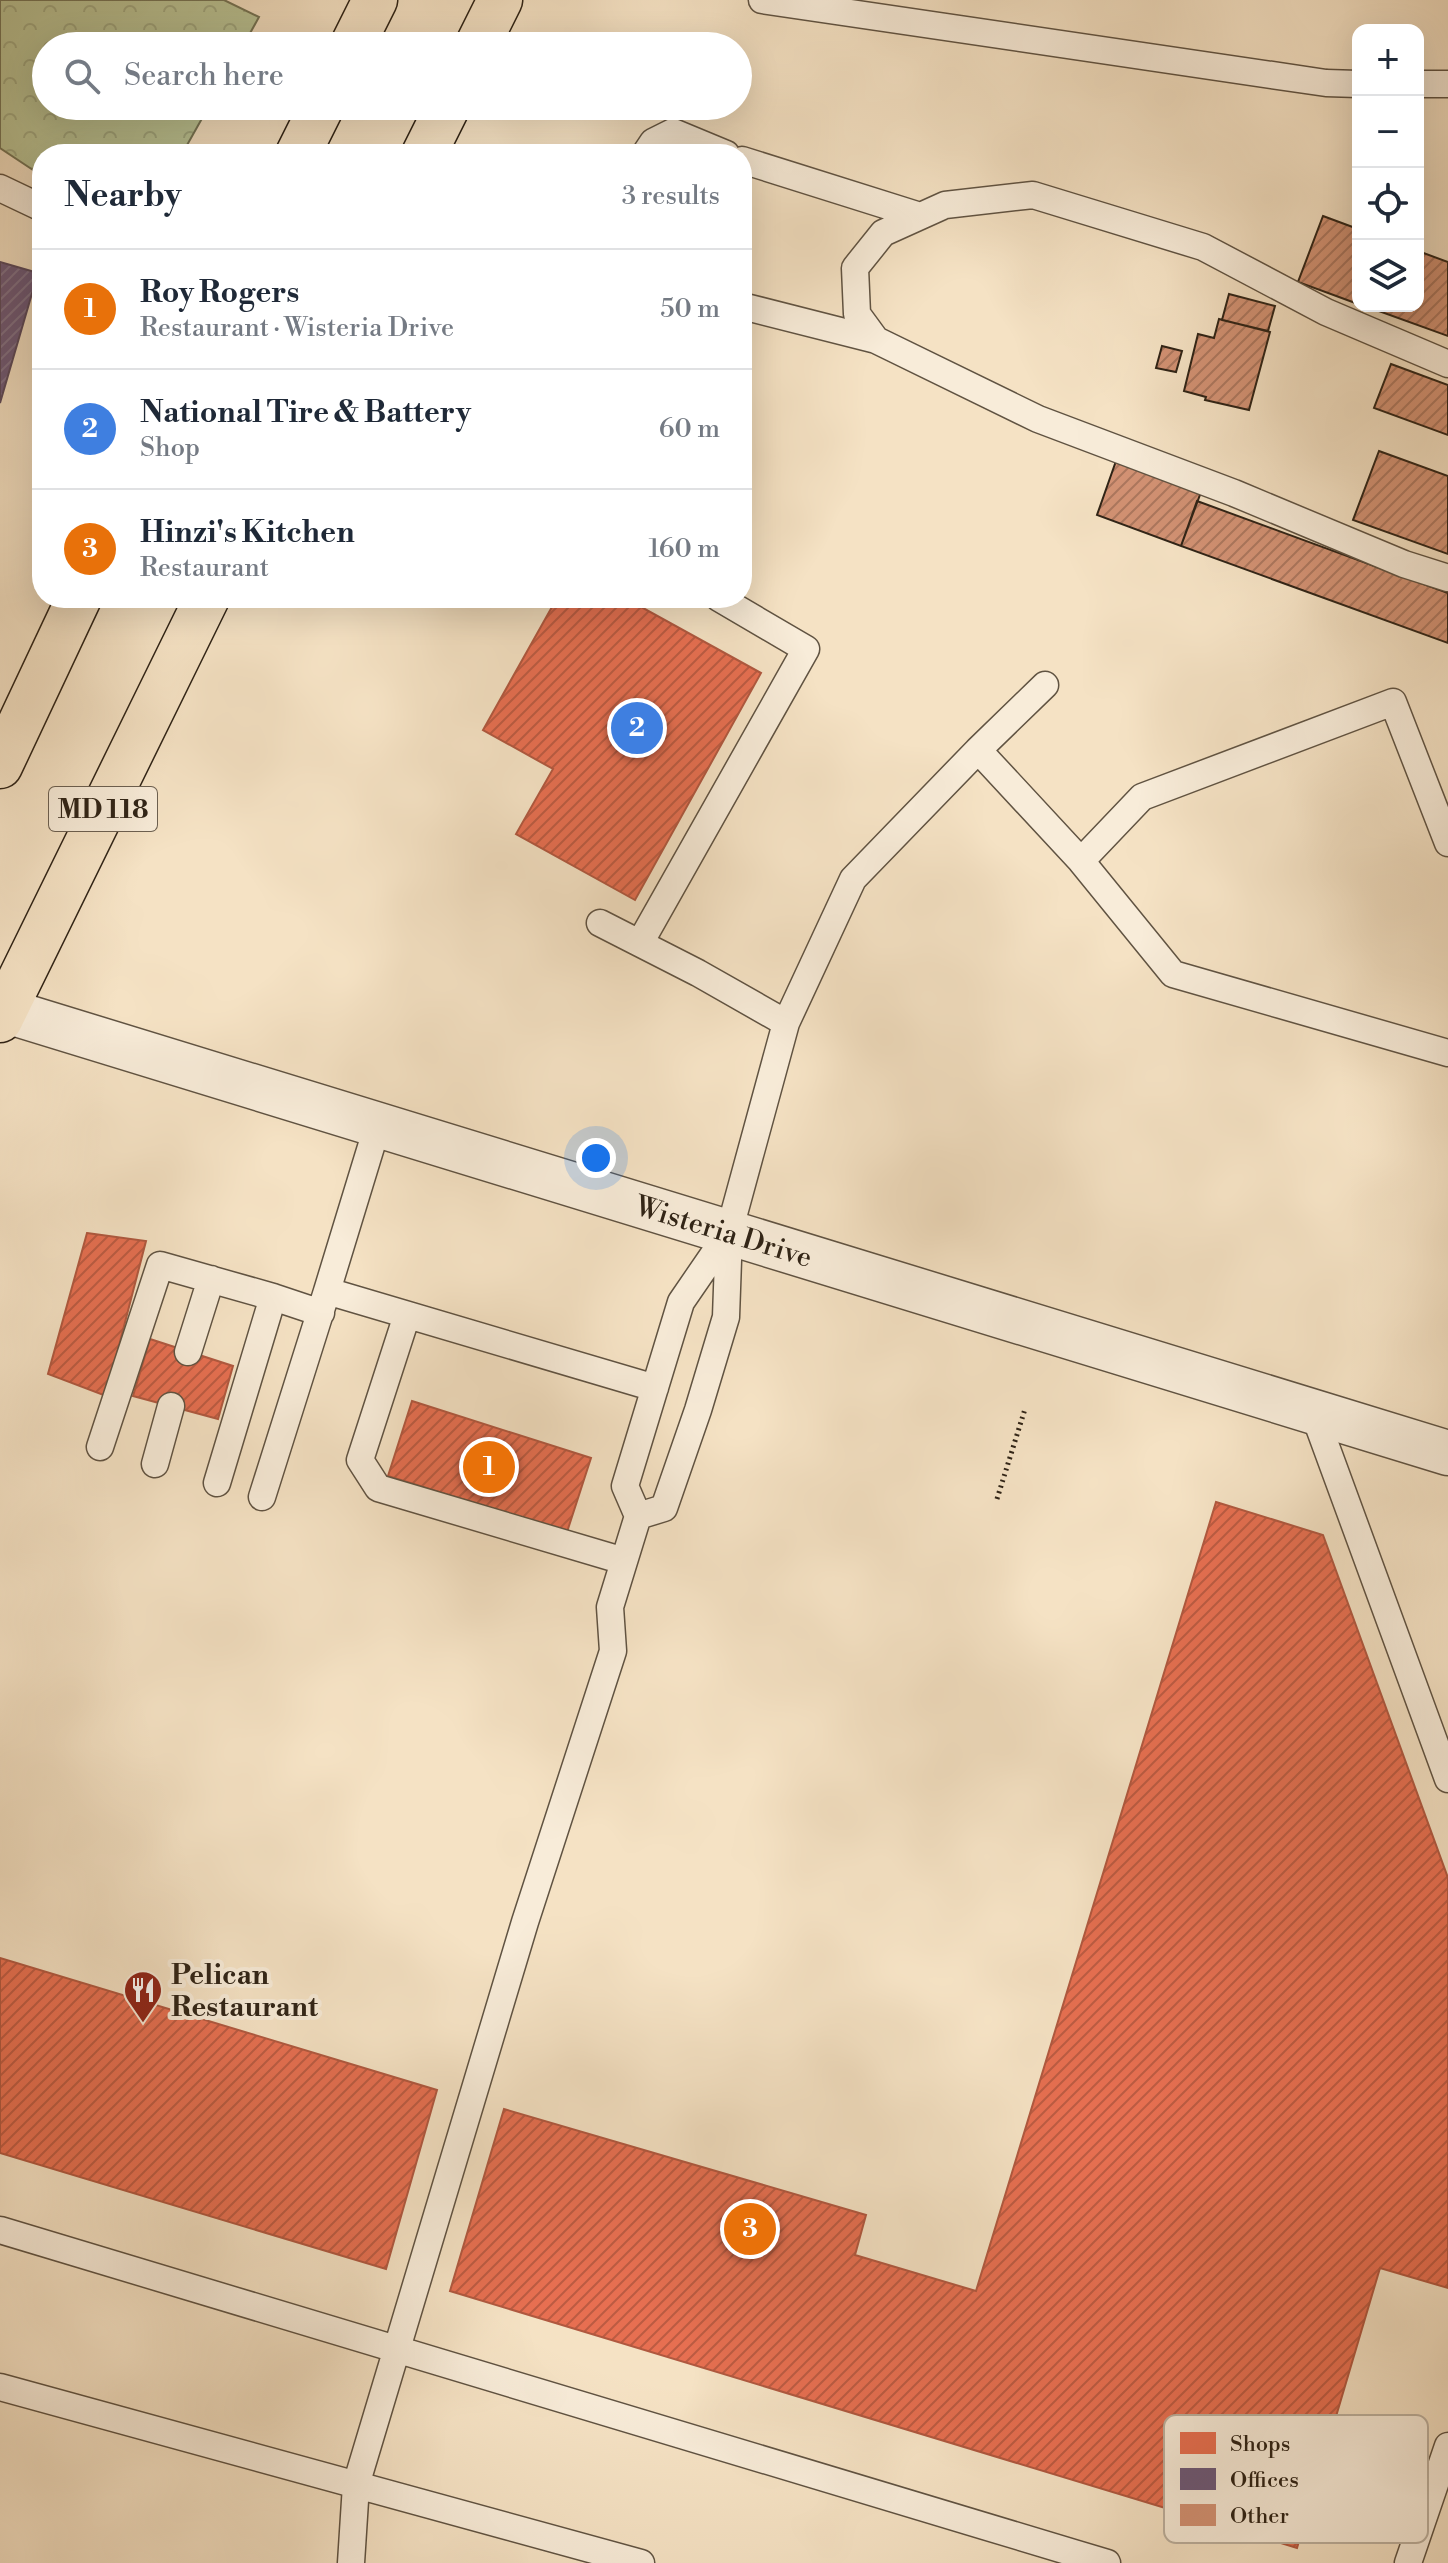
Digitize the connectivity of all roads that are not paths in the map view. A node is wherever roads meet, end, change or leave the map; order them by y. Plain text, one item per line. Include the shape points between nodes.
1 (375, 0) edge
2 (500, 0) edge
3 (762, 0) edge
4 (359, 32) edge
5 (484, 32) edge
6 (1352, 84) edge
7 (1424, 84) edge
8 (1448, 84) edge
9 (315, 120) edge
10 (441, 120) edge
11 (303, 144) edge
12 (429, 144) edge
13 (652, 144) edge
14 (702, 144) edge
15 (752, 163) edge
16 (0, 188) edge
17 (32, 203) edge
18 (920, 216) junction
19 (752, 309) edge
20 (876, 340) junction
21 (1448, 364) edge
22 (1448, 578) edge
23 (74, 608) edge
24 (202, 608) edge
25 (736, 608) edge
26 (1045, 685) dead end
27 (978, 750) junction
28 (0, 766) edge
29 (1448, 843) edge
30 (1081, 861) junction
31 (600, 923) dead end
32 (640, 943) junction
33 (2, 1013) edge
34 (786, 1023) junction
35 (1448, 1053) edge
36 (378, 1124) junction
37 (729, 1232) junction
38 (211, 1279) junction
39 (273, 1297) junction
40 (324, 1302) junction
41 (407, 1315) junction
42 (188, 1352) dead end
43 (655, 1388) junction
44 (171, 1406) dead end
45 (1313, 1411) junction
46 (100, 1447) dead end
47 (1448, 1453) edge
48 (155, 1464) dead end
49 (217, 1483) dead end
50 (262, 1497) dead end
51 (638, 1516) junction
52 (624, 1561) junction
53 (1448, 1779) edge
54 (0, 2230) edge
55 (397, 2349) junction
56 (0, 2387) edge
57 (1448, 2446) edge
58 (356, 2485) junction
59 (1428, 2504) edge
60 (1415, 2543) edge
61 (351, 2563) edge
62 (641, 2563) edge
63 (1107, 2563) edge
64 (1408, 2563) edge

1 - 4 main road
2 - 5 main road
3 - 6 lane
7 - 8 lane
9 - 11 main road
10 - 12 main road
13 - 14 lane via 673,132
15 - 18 lane
16 - 17 lane
18 - 20 lane via 883,233 855,268 857,314
18 - 21 lane via 945,205 1033,195 1203,247 1326,312
19 - 20 lane
20 - 22 lane via 1038,419
23 - 28 main road
24 - 33 main road, MD 118
25 - 32 lane via 806,649
26 - 27 lane
27 - 30 lane
27 - 34 lane via 853,879
29 - 30 lane via 1393,702 1142,797
30 - 35 lane via 1173,974
31 - 32 lane
32 - 34 lane
33 - 36 street, Wisteria Drive
34 - 37 lane
36 - 37 street, Wisteria Drive
36 - 40 lane
37 - 43 lane via 681,1302
37 - 45 street, Wisteria Drive
37 - 51 lane via 726,1317 698,1410 664,1508
38 - 39 lane
38 - 42 lane
38 - 46 lane via 160,1265
39 - 40 lane
39 - 49 lane
40 - 41 lane
40 - 50 lane
41 - 43 lane
41 - 52 lane via 360,1460 378,1488
43 - 51 lane via 625,1486
44 - 48 lane
45 - 47 street, Wisteria Drive
45 - 53 lane
51 - 52 lane
52 - 55 lane via 610,1607 613,1651
54 - 55 lane
55 - 58 lane
55 - 63 lane
56 - 58 lane
57 - 59 lane
58 - 61 lane
58 - 62 lane
60 - 64 lane

